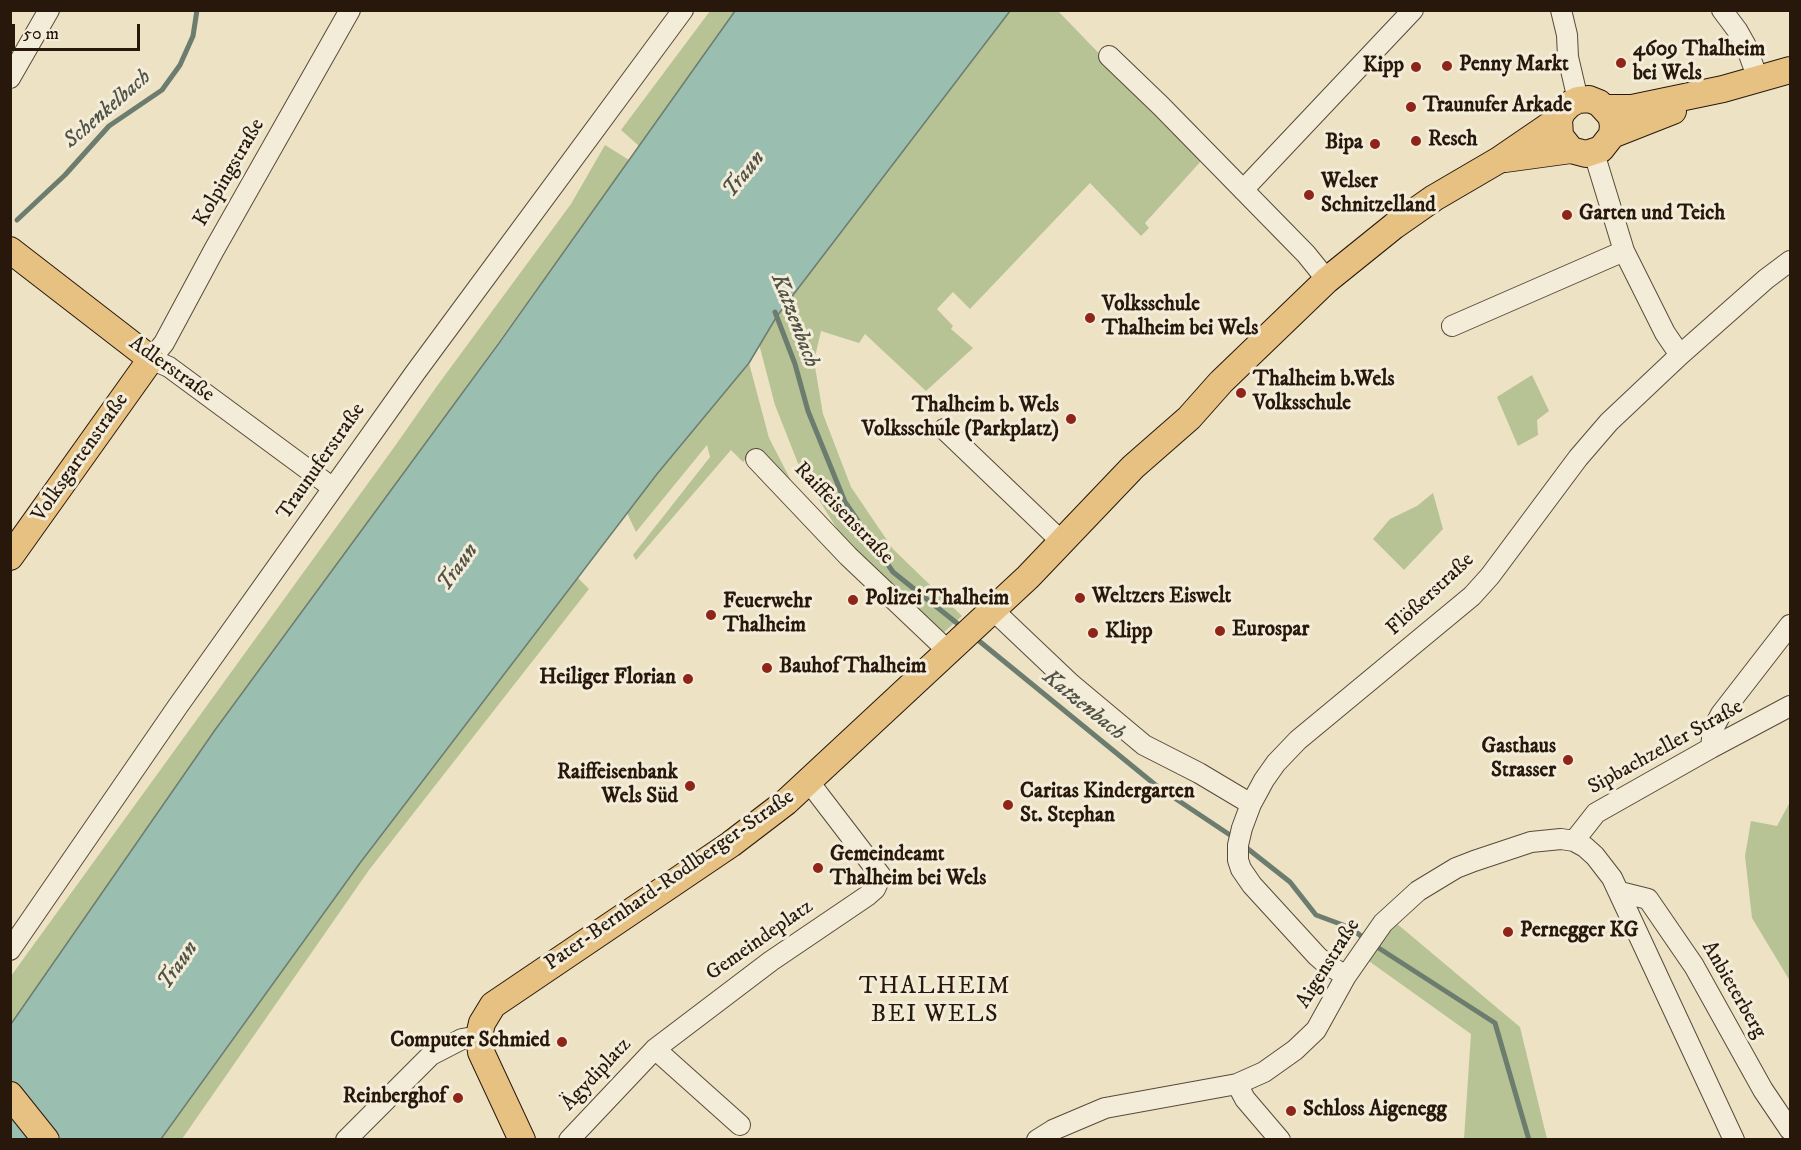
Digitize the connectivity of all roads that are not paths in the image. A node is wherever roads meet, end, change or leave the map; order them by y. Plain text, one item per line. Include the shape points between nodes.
1 (49, 10) edge
2 (350, 10) edge
3 (683, 10) edge
4 (1413, 10) edge
5 (1561, 10) edge
6 (1722, 10) edge
7 (1109, 56) dead end
8 (1791, 70) edge
9 (10, 78) edge
10 (1758, 79) junction
11 (1723, 89) junction
12 (1578, 100) junction
13 (1605, 108) junction
14 (1559, 119) junction
15 (1612, 135) junction
16 (1582, 151) junction
17 (1499, 160) junction
18 (1243, 190) junction
19 (10, 250) edge
20 (1624, 251) junction
21 (1791, 261) edge
22 (1327, 280) junction
23 (1452, 326) dead end
24 (1680, 355) junction
25 (151, 359) junction
26 (944, 429) dead end
27 (756, 459) dead end
28 (333, 488) junction
29 (1061, 541) junction
30 (10, 557) edge
31 (993, 610) junction
32 (1791, 625) edge
33 (948, 651) junction
34 (1791, 706) edge
35 (1711, 748) junction
36 (809, 782) junction
37 (1251, 804) junction
38 (1574, 842) junction
39 (1620, 892) junction
40 (10, 950) edge
41 (1346, 976) junction
42 (479, 1036) junction
43 (655, 1049) junction
44 (1237, 1084) junction
45 (10, 1095) edge
46 (740, 1125) dead end
47 (1791, 1130) edge
48 (46, 1140) edge
49 (346, 1140) edge
50 (522, 1140) edge
51 (569, 1140) edge
52 (1037, 1140) edge
53 (1280, 1140) edge
54 (1734, 1140) edge

1 - 9 street
2 - 25 street, Kolpingstraße via 164,343
3 - 28 street, Traunuferstraße
4 - 18 street
5 - 12 street
6 - 10 street via 1746,46
7 - 18 street
8 - 10 main road
10 - 11 main road
11 - 13 main road via 1632,108
11 - 15 main road
12 - 13 main road via 1589,99
12 - 14 main road
13 - 15 main road via 1611,116
14 - 16 main road via 1560,136
14 - 17 main road, Pater-Bernhard-Rodlberger-Straße
15 - 16 main road via 1608,143
16 - 17 main road, Pater-Bernhard-Rodlberger-Straße
16 - 20 street
17 - 22 main road, Pater-Bernhard-Rodlberger-Straße via 1434,198
18 - 22 street
19 - 25 main road, Adlerstraße
20 - 23 street
20 - 24 street
21 - 24 street, Flößerstraße
22 - 29 main road, Pater-Bernhard-Rodlberger-Straße via 1221,382 1179,408 1133,467
24 - 37 street, Flößerstraße via 1609,422 1472,596 1298,740 1276,762
25 - 28 street, Adlerstraße via 169,367
25 - 30 main road, Volksgartenstraße
26 - 29 street
27 - 33 street, Raiffeisenstraße via 848,556
28 - 40 street, Traunuferstraße
29 - 31 main road, Pater-Bernhard-Rodlberger-Straße
31 - 33 main road, Pater-Bernhard-Rodlberger-Straße
31 - 37 street via 1071,684 1144,745
32 - 35 street via 1721,714 1713,729
33 - 36 main road, Pater-Bernhard-Rodlberger-Straße
34 - 35 street, Sipbachzeller Straße
35 - 38 street, Sipbachzeller Straße via 1596,813
36 - 42 main road, Pater-Bernhard-Rodlberger-Straße via 731,844 493,1005
36 - 43 street, Gemeindeplatz via 881,876 875,889
37 - 41 street, Flößerstraße via 1239,840 1238,860 1252,885 1324,963
38 - 39 street via 1595,856
38 - 41 street, Aigenstraße via 1531,842 1447,873 1418,891 1383,923
39 - 47 street, Anbieterberg via 1647,899 1694,966 1763,1090
39 - 54 street
41 - 44 street, Aigenstraße via 1324,1019 1308,1040 1264,1072
42 - 49 street via 462,1039 431,1055
42 - 50 main road via 481,1052
43 - 46 street, Ägydiplatz
43 - 51 street, Ägydiplatz
44 - 52 street, Aigenstraße via 1105,1108
44 - 53 street
45 - 48 main road

